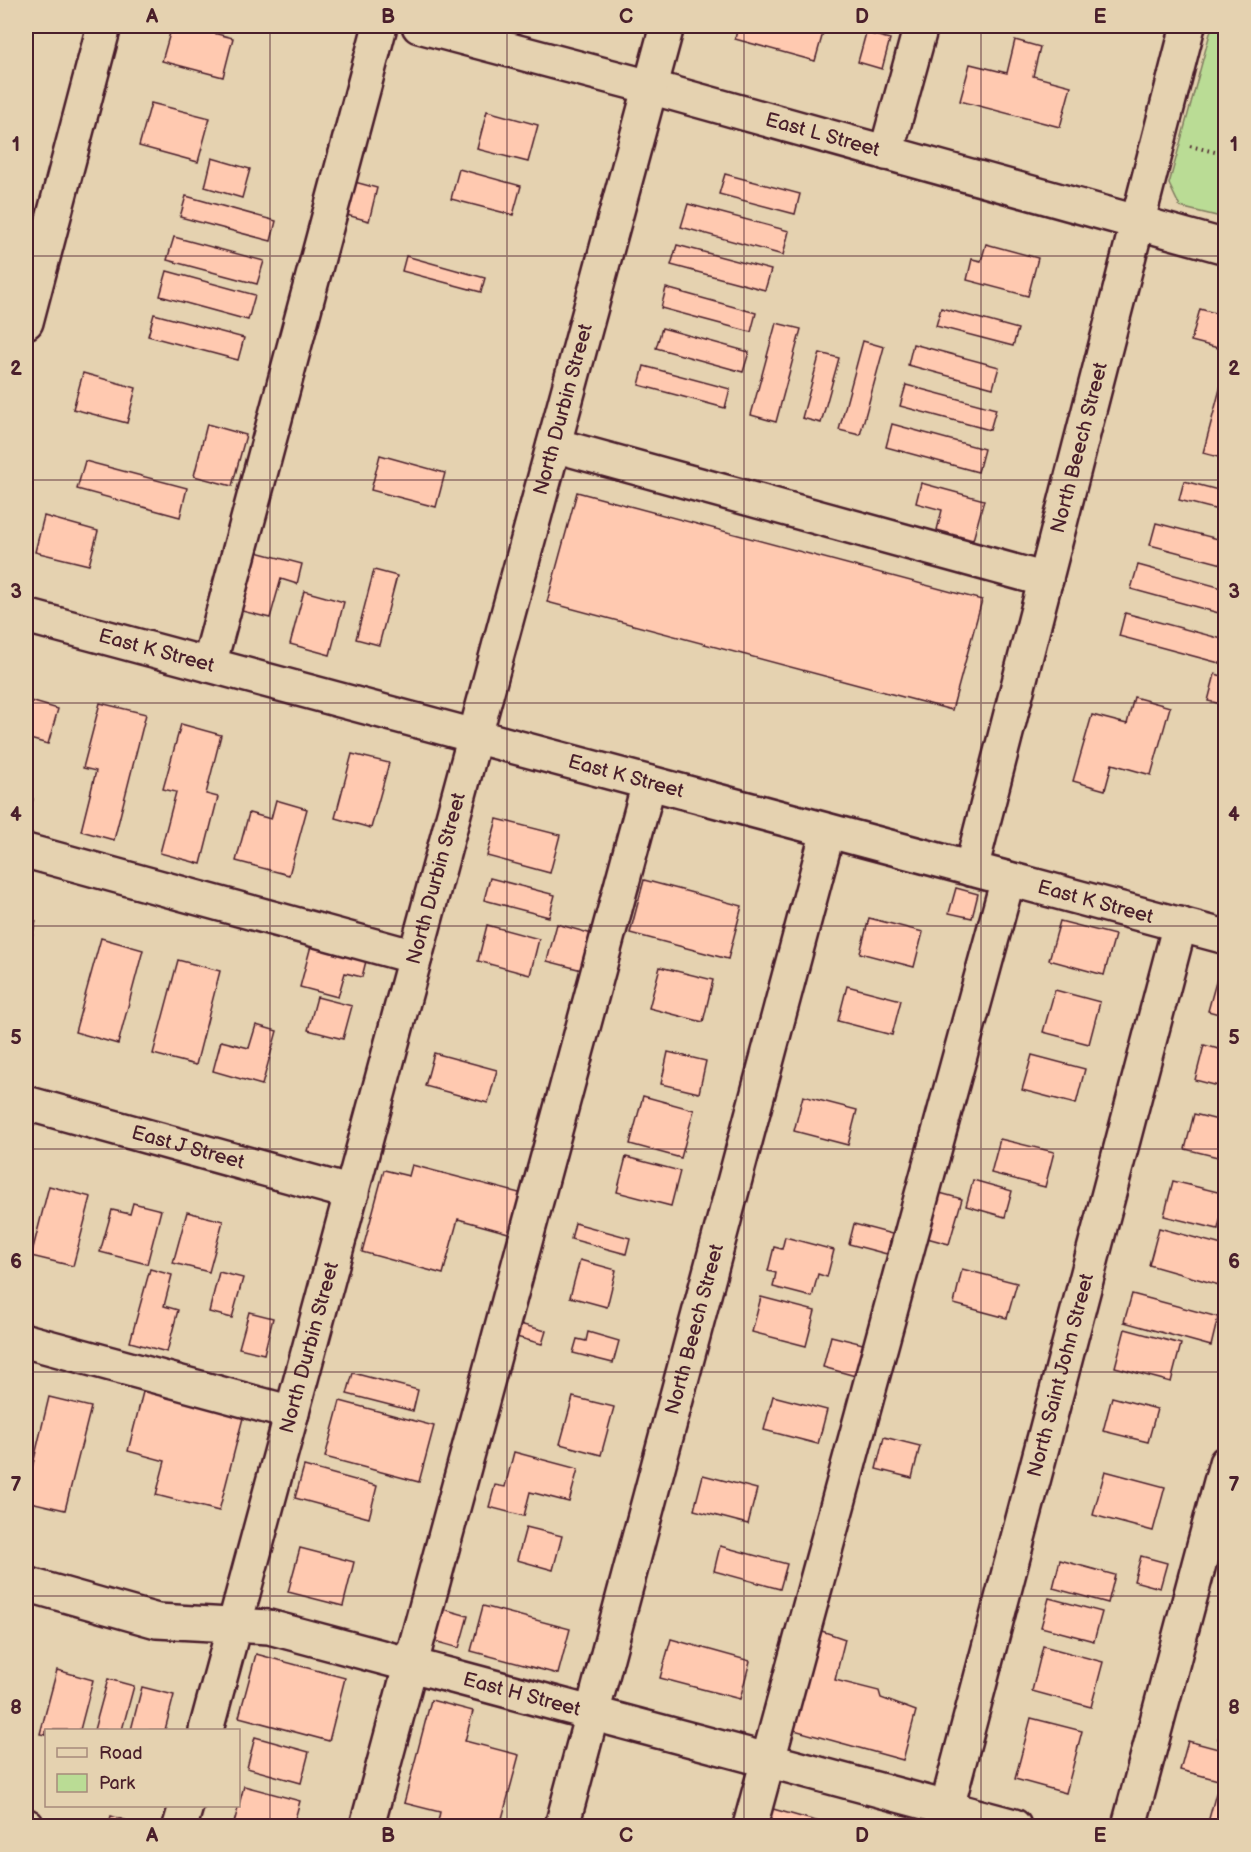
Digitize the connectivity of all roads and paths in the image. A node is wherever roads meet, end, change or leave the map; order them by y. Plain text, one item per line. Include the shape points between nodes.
1 (104, 26) edge
2 (380, 26) edge
3 (419, 26) edge
4 (667, 26) edge
5 (921, 26) edge
6 (1188, 26) edge
7 (650, 87) junction
8 (1190, 146) dead end
9 (886, 153) junction
10 (1226, 153) edge
11 (1137, 223) junction
12 (1226, 247) edge
13 (26, 322) edge
14 (554, 445) junction
15 (1046, 580) junction
16 (26, 616) edge
17 (208, 665) junction
18 (475, 736) junction
19 (649, 783) junction
20 (828, 831) junction
21 (26, 851) edge
22 (971, 869) junction
23 (1008, 879) junction
24 (1180, 924) junction
25 (1226, 937) edge
26 (415, 957) junction
27 (26, 1103) edge
28 (352, 1192) junction
29 (26, 1341) edge
30 (292, 1413) junction
31 (1226, 1463) edge
32 (26, 1584) edge
33 (233, 1626) junction
34 (410, 1665) junction
35 (591, 1713) junction
36 (207, 1729) edge
37 (767, 1760) junction
38 (186, 1807) edge
39 (945, 1817) edge
40 (180, 1827) edge
41 (367, 1827) edge
42 (562, 1827) edge
43 (750, 1827) edge
44 (1014, 1827) edge
45 (1129, 1827) edge

1 - 13 street
2 - 17 street
3 - 7 street, East L Street
4 - 7 street, North Durbin Street
5 - 9 street
6 - 11 street, North Beech Street
7 - 9 street, East L Street
7 - 14 street, North Durbin Street
8 - 10 path
9 - 11 street, East L Street
11 - 12 street, East L Street
11 - 15 street, North Beech Street
14 - 15 street
14 - 18 street, North Durbin Street
15 - 22 street, North Beech Street
16 - 17 street, East K Street
17 - 18 street, East K Street
18 - 19 street, East K Street
18 - 26 street, North Durbin Street
19 - 20 street, East K Street
19 - 34 street
20 - 22 street, East K Street
20 - 35 street, North Beech Street
21 - 26 street
22 - 23 street, East K Street
23 - 24 street, East K Street
23 - 37 street
24 - 25 street, East K Street
24 - 39 street, North Saint John Street
26 - 28 street, North Durbin Street
27 - 28 street, East J Street
28 - 30 street, North Durbin Street
29 - 30 street
30 - 33 street, North Durbin Street
31 - 45 street
32 - 33 street, East H Street via 157,1621
33 - 34 street, East H Street via 269,1627
33 - 36 street, North Durbin Street
34 - 35 street, East H Street
34 - 41 street
35 - 37 street, East H Street
35 - 42 street, North Beech Street
37 - 39 street, East H Street
37 - 43 street
38 - 40 street
39 - 44 street, East H Street

